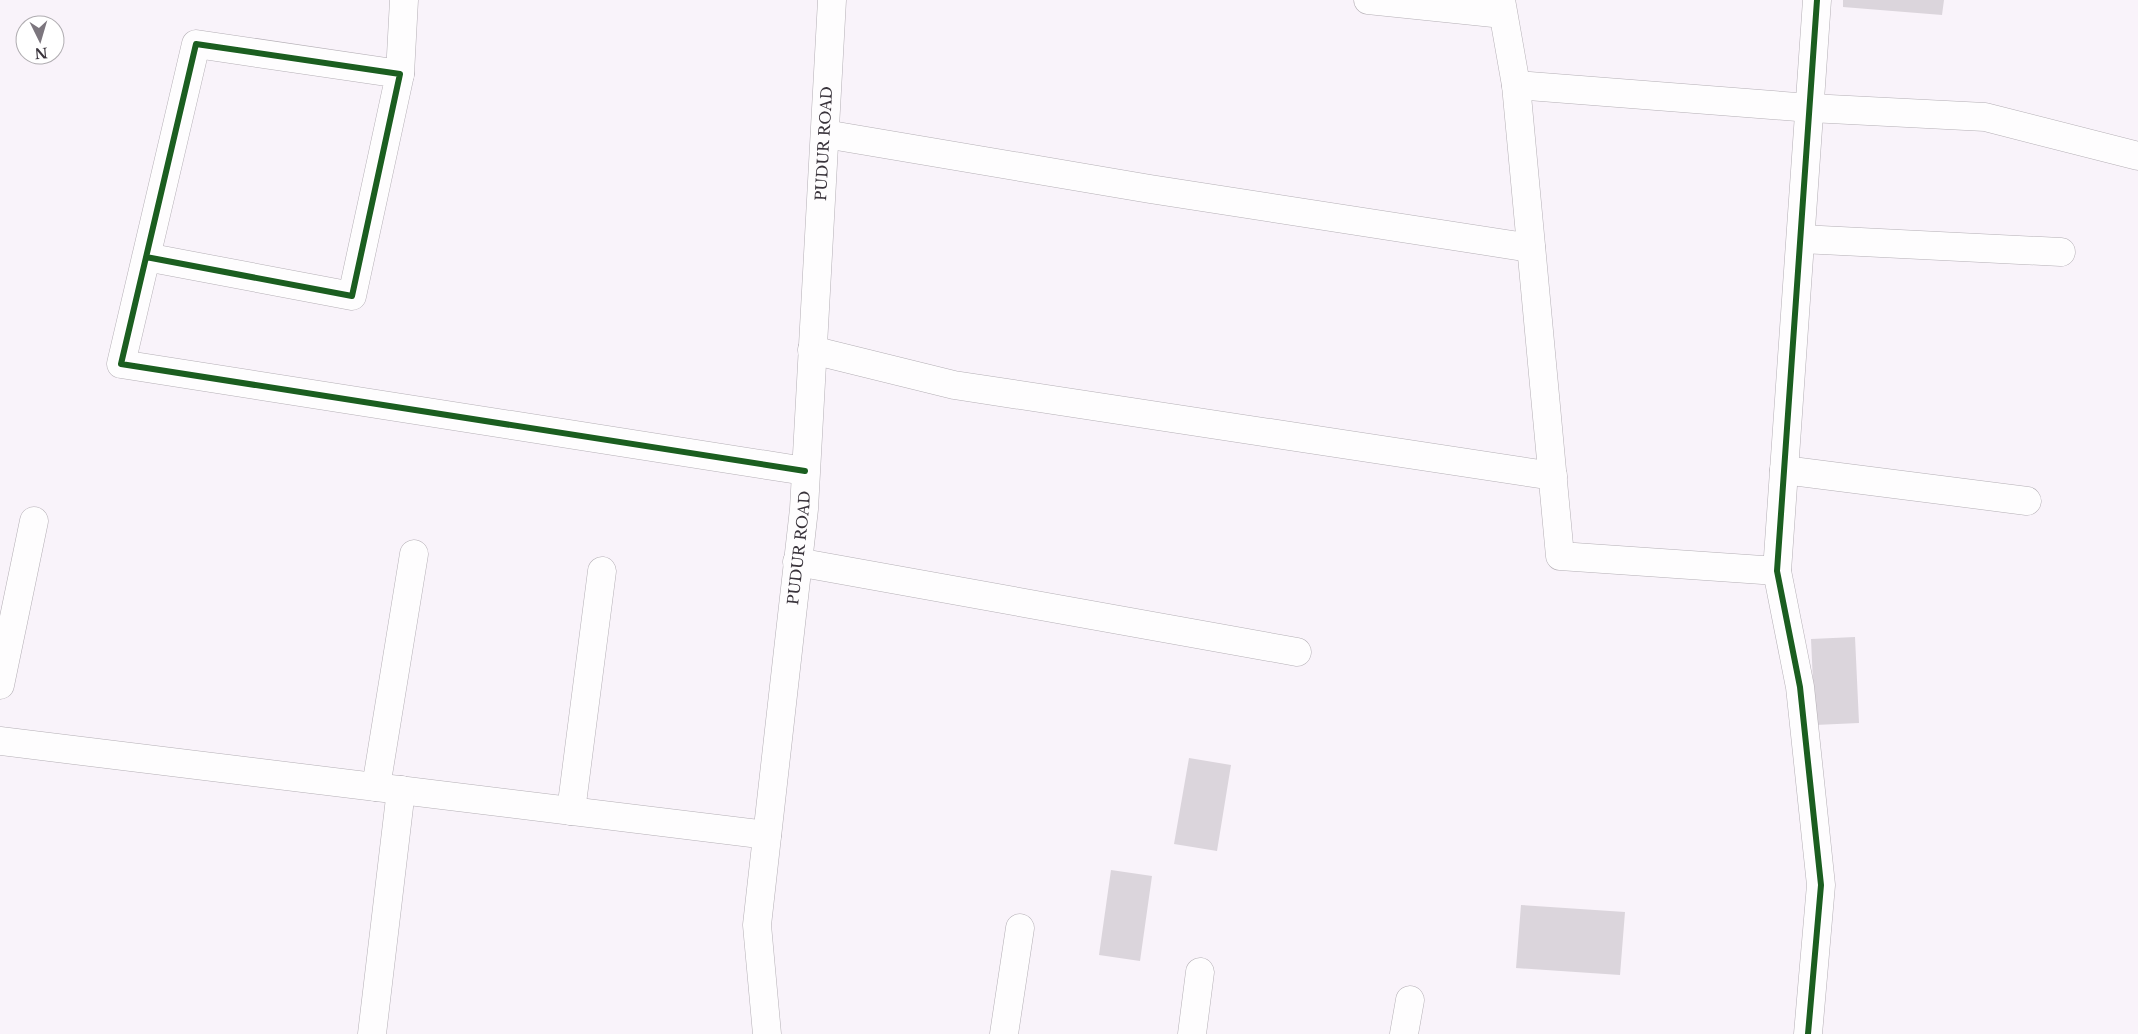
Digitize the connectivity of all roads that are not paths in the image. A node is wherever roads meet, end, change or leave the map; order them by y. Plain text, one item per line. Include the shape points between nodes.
1 (404, 0) edge
2 (832, 0) edge
3 (1368, 0) edge
4 (1817, 0) edge
5 (1502, 7) edge
6 (400, 74) junction
7 (1516, 85) junction
8 (1810, 108) junction
9 (825, 134) junction
10 (2138, 156) edge
11 (1800, 239) junction
12 (1531, 248) junction
13 (2061, 252) dead end
14 (146, 257) junction
15 (812, 350) junction
16 (1784, 470) junction
17 (805, 471) junction
18 (1553, 476) junction
19 (2027, 501) dead end
20 (34, 521) dead end
21 (414, 554) dead end
22 (797, 562) junction
23 (602, 571) dead end
24 (1777, 571) junction
25 (1297, 652) dead end
26 (0, 685) edge
27 (0, 741) edge
28 (388, 788) junction
29 (572, 811) junction
30 (767, 834) junction
31 (1020, 928) dead end
32 (1200, 972) dead end
33 (1410, 1000) dead end
34 (372, 1034) edge
35 (766, 1034) edge
36 (1004, 1034) edge
37 (1192, 1034) edge
38 (1404, 1034) edge
39 (1808, 1034) edge

1 - 6 street
2 - 9 street, PUDUR ROAD
3 - 5 street
4 - 8 street
5 - 7 street
6 - 14 street via 196,44
6 - 14 street via 352,296
7 - 8 street
7 - 12 street
8 - 10 street via 1985,116
8 - 11 street
9 - 12 street via 1150,190
9 - 15 street, PUDUR ROAD
11 - 13 street
11 - 16 street
12 - 18 street
14 - 17 street via 121,364
15 - 17 street, PUDUR ROAD
15 - 18 street via 954,385
16 - 19 street
16 - 24 street
17 - 22 street, PUDUR ROAD
18 - 24 street via 1560,556
20 - 26 street
21 - 28 street
22 - 25 street
22 - 30 street, PUDUR ROAD
23 - 29 street
24 - 39 street via 1800,687 1821,885
27 - 28 street
28 - 29 street
28 - 34 street
29 - 30 street
30 - 35 street, PUDUR ROAD via 757,925
31 - 36 street
32 - 37 street
33 - 38 street

